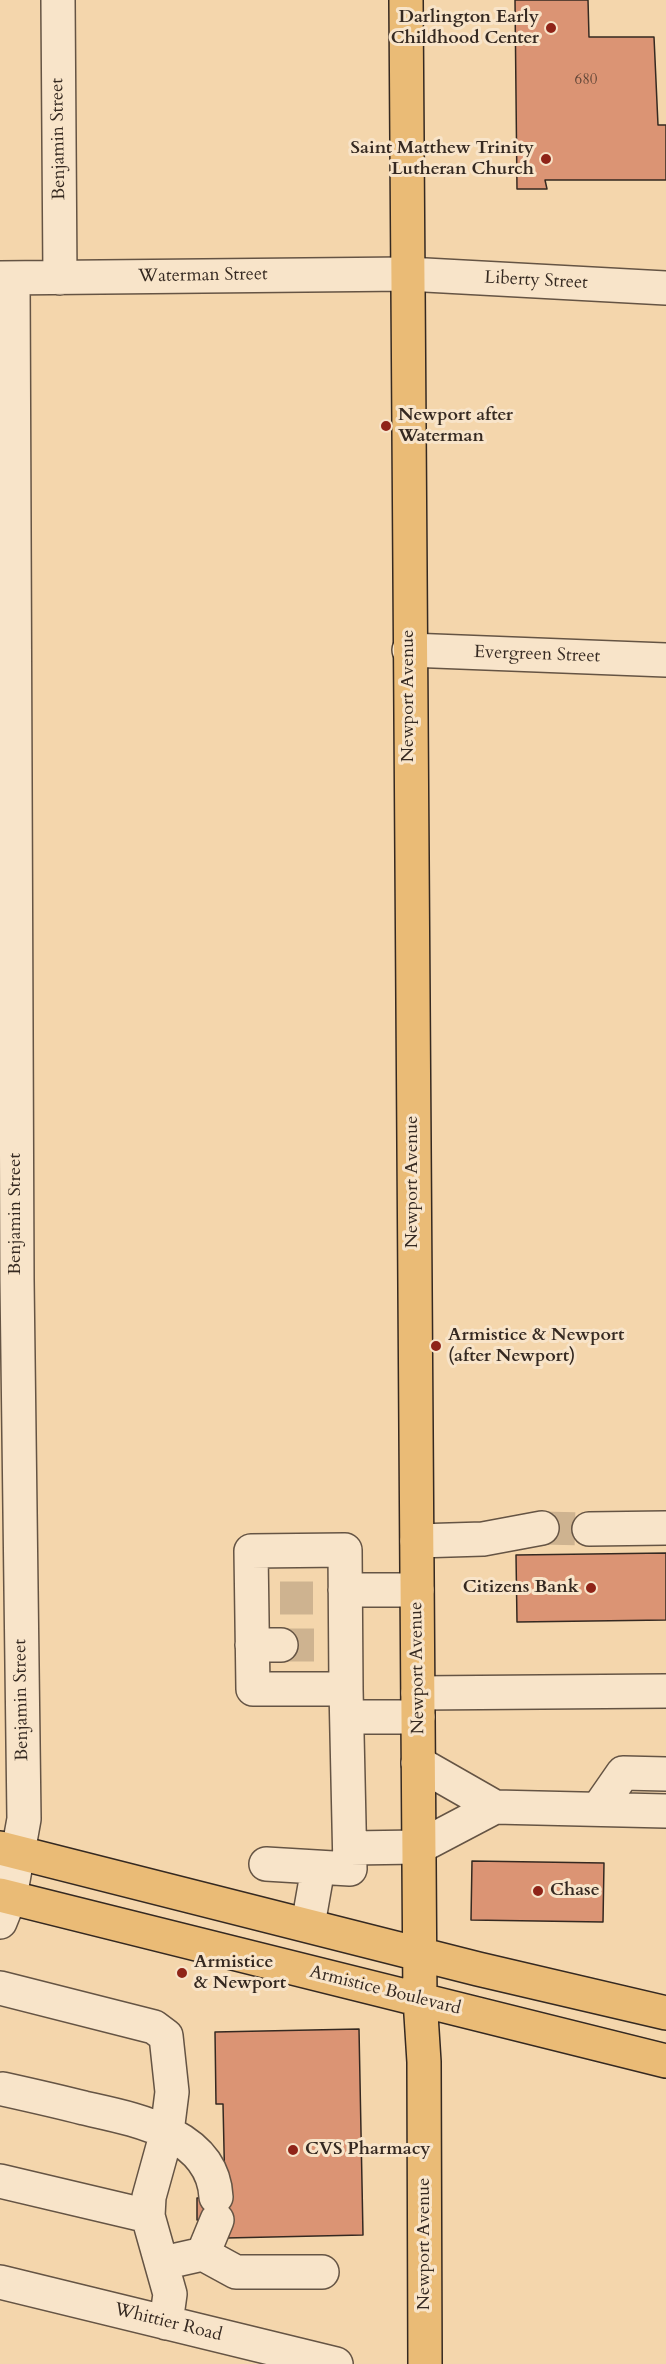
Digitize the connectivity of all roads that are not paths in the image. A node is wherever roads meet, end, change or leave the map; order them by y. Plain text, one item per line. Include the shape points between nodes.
1 (58, 0) edge
2 (406, 0) edge
3 (407, 274) junction
4 (6, 278) edge
5 (60, 278) junction
6 (666, 288) edge
7 (409, 650) junction
8 (666, 660) edge
9 (542, 1528) tunnel mouth
10 (666, 1528) edge
11 (590, 1529) tunnel mouth
12 (417, 1541) junction
13 (417, 1590) junction
14 (339, 1596) junction
15 (666, 1691) edge
16 (346, 1703) junction
17 (418, 1705) junction
18 (418, 1763) junction
19 (666, 1774) edge
20 (495, 1807) junction
21 (598, 1809) junction
22 (666, 1811) edge
23 (419, 1847) junction
24 (350, 1848) junction
25 (10, 1850) edge
26 (266, 1864) dead end
27 (318, 1868) junction
28 (3, 1905) edge
29 (308, 1925) junction
30 (420, 1953) junction
31 (0, 1988) edge
32 (420, 2000) junction
33 (666, 2013) edge
34 (666, 2061) edge
35 (1, 2092) edge
36 (167, 2132) junction
37 (0, 2181) edge
38 (148, 2216) junction
39 (204, 2254) junction
40 (163, 2263) junction
41 (322, 2272) dead end
42 (0, 2282) edge
43 (166, 2323) junction
44 (336, 2364) edge
45 (424, 2364) edge

1 - 5 street, Benjamin Street
2 - 3 main road, Newport Avenue
3 - 5 street, Waterman Street
3 - 6 street, Liberty Street
3 - 7 main road, Newport Avenue
4 - 5 street, Waterman Street
4 - 25 street, Benjamin Street via 24,1819
7 - 8 street, Evergreen Street
7 - 12 main road, Newport Avenue
9 - 12 street via 483,1539
10 - 11 street
12 - 13 main road, Newport Avenue
13 - 14 street
13 - 17 main road, Newport Avenue
14 - 16 street via 337,1645
14 - 16 street via 345,1550 251,1551 266,1598 267,1645 253,1689
15 - 17 street
16 - 17 street
16 - 24 street
17 - 18 main road, Newport Avenue
18 - 20 street
18 - 23 main road, Newport Avenue
19 - 21 street via 623,1773
20 - 21 street
20 - 23 street
21 - 22 street
23 - 24 street
23 - 30 main road, Newport Avenue
24 - 27 street via 350,1869
25 - 28 street, Benjamin Street
25 - 29 main road
26 - 27 street
27 - 29 street
28 - 32 main road, Armistice Boulevard
29 - 30 main road
30 - 32 main road, Newport Avenue
30 - 33 main road
31 - 36 street via 154,2027 166,2036 172,2092
32 - 34 main road, Armistice Boulevard
32 - 45 main road, Newport Avenue via 424,2074
35 - 36 street via 144,2122
36 - 38 street via 149,2197
36 - 39 street via 191,2148 215,2184 217,2208
37 - 38 street
38 - 40 street
39 - 40 street
39 - 41 street via 236,2272
40 - 43 street via 170,2294
42 - 43 street, Whittier Road
43 - 44 street, Whittier Road

